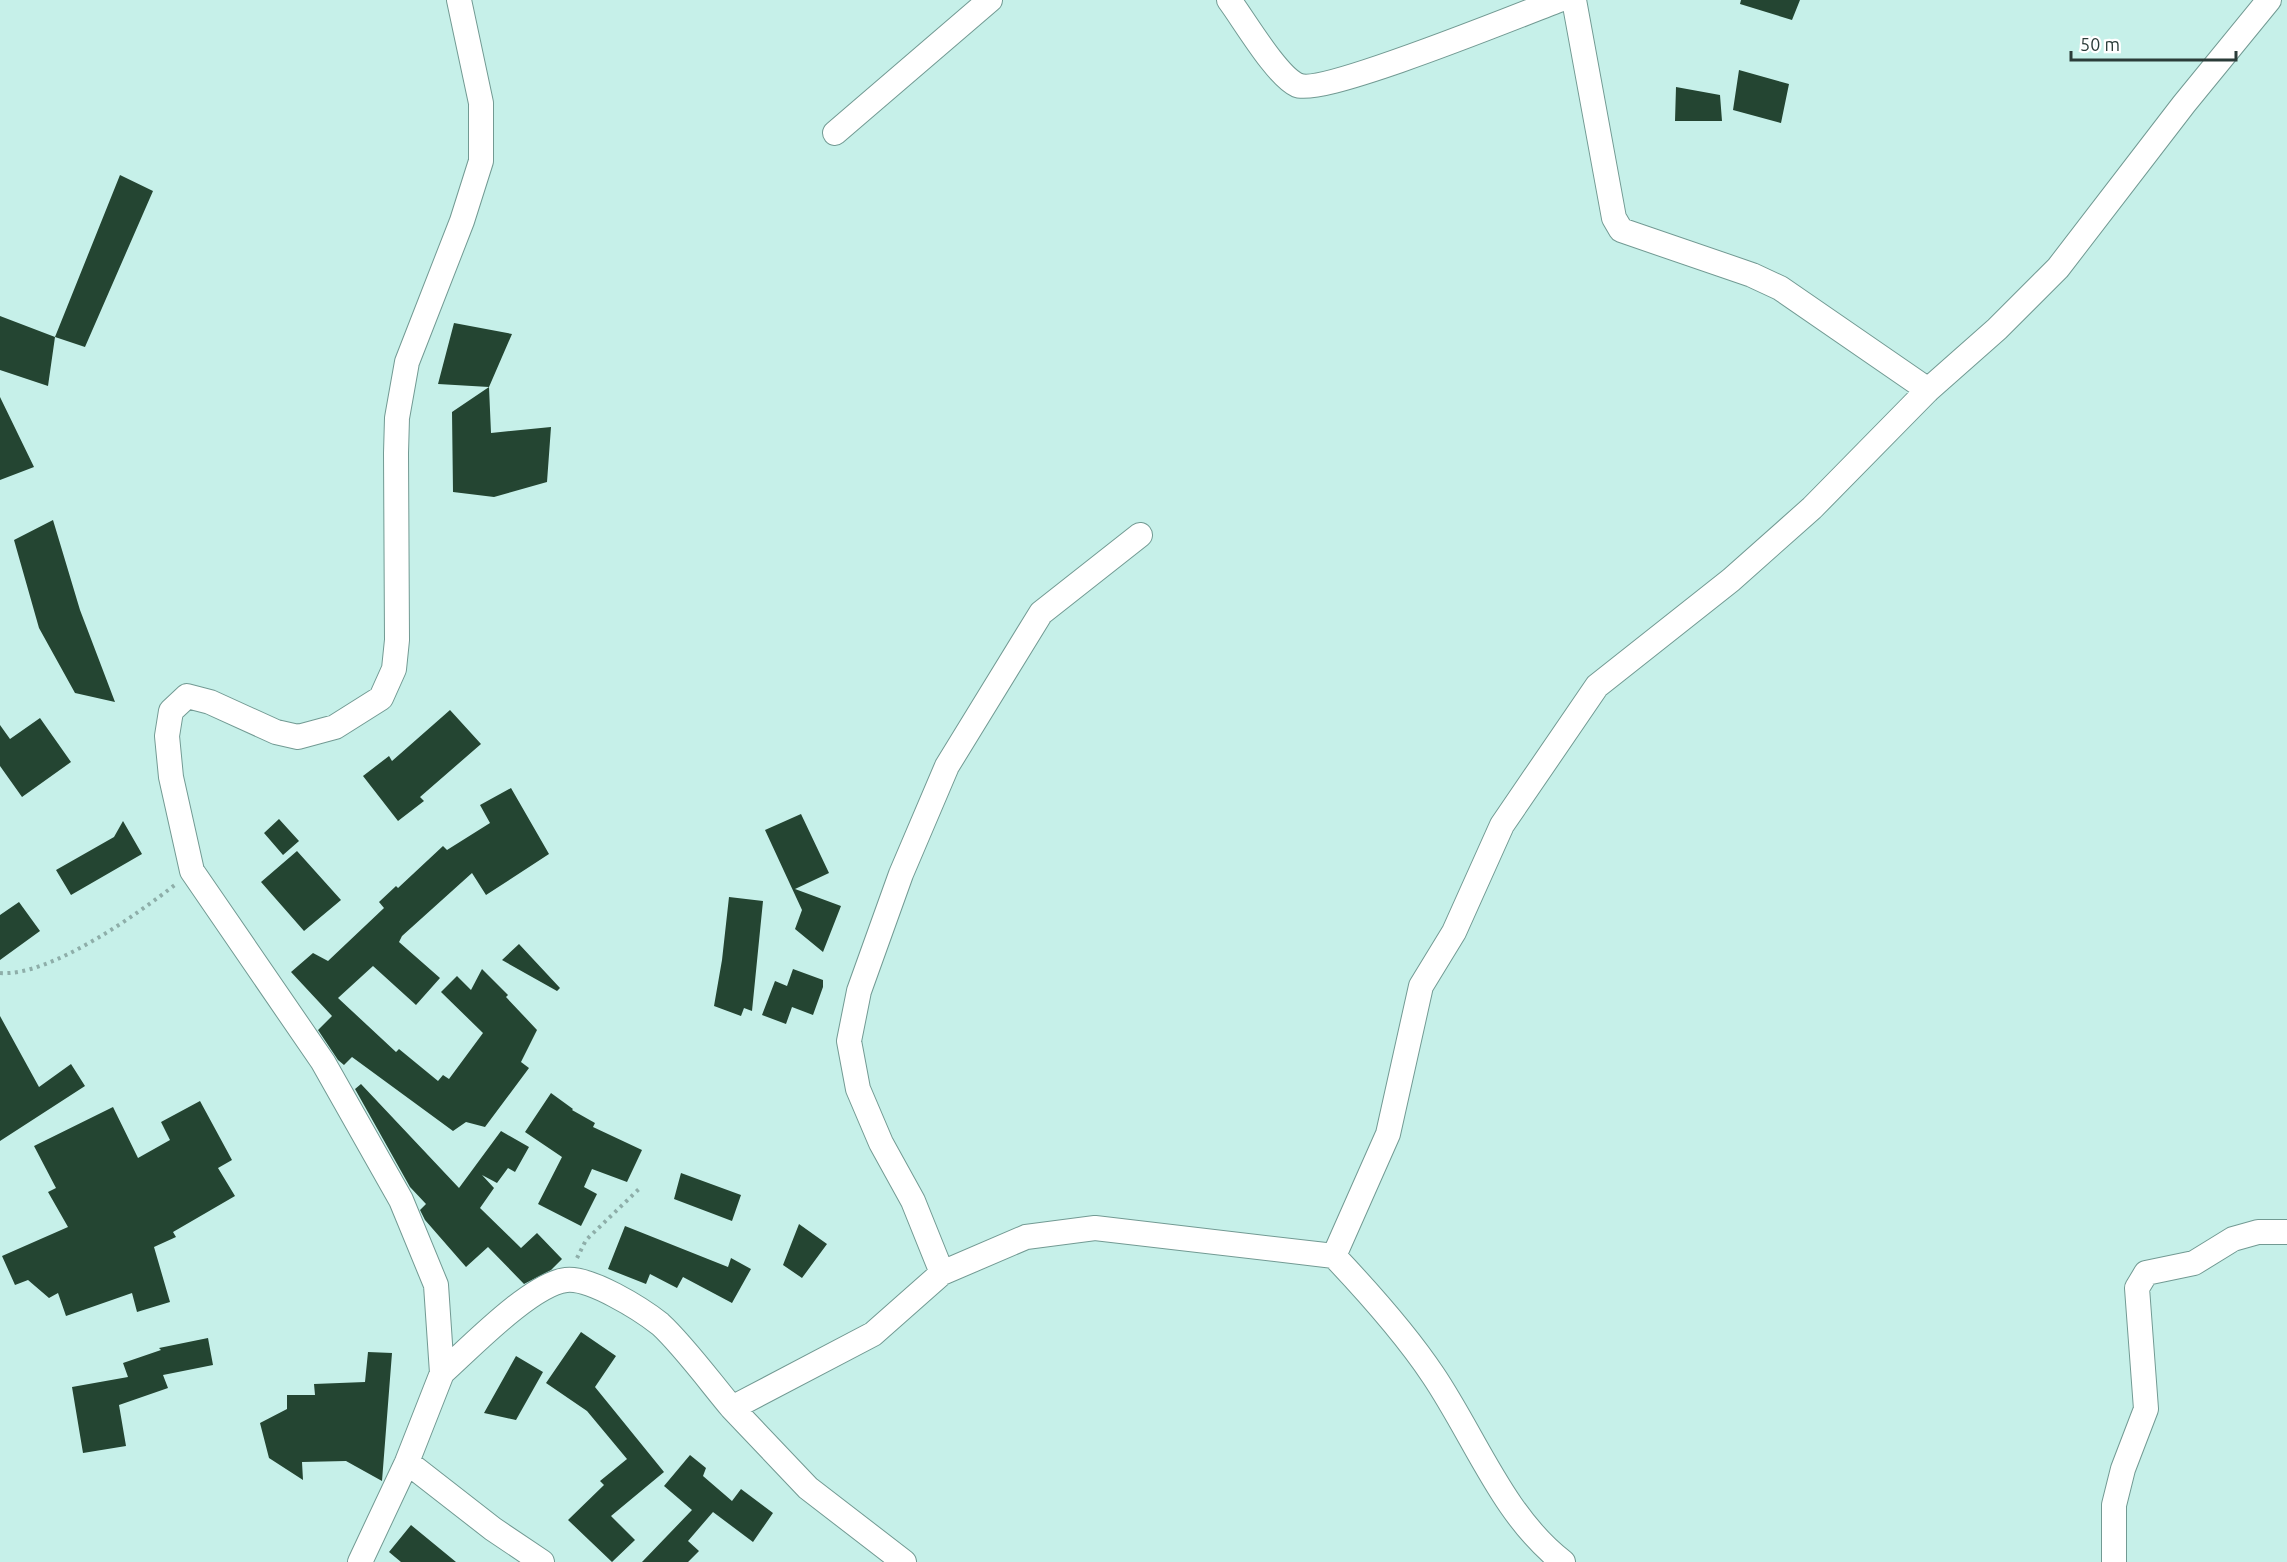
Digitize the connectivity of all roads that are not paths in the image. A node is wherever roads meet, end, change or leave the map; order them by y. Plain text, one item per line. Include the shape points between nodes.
1 (459, 0) edge
2 (990, 0) edge
3 (1229, 0) edge
4 (1559, 0) edge
5 (1574, 0) edge
6 (2269, 0) edge
7 (835, 133) dead end
8 (1928, 390) junction
9 (1140, 535) dead end
10 (2287, 1232) edge
11 (1334, 1256) junction
12 (942, 1273) junction
13 (442, 1373) junction
14 (732, 1408) junction
15 (407, 1462) junction
16 (360, 1562) edge
17 (542, 1562) edge
18 (904, 1562) edge
19 (1563, 1562) edge
20 (2114, 1562) edge

1 - 13 street via 481,103 481,161 407,362 396,442 394,669 381,698 334,728 298,737 187,696 171,711 167,736 171,777 192,871 323,1062 402,1200 436,1285
2 - 7 street
3 - 4 street via 1284,77 1299,86 1324,85
5 - 8 street via 1614,218 1621,230 1780,288
6 - 8 street via 2058,268
8 - 11 street via 1812,508 1731,580 1597,686 1502,825 1454,932 1421,986 1388,1134
9 - 12 street via 1041,613 947,766 901,874 858,991 849,1041 858,1089 913,1201
10 - 20 street via 2258,1232 2233,1239 2194,1263 2146,1273 2137,1288 2146,1409 2114,1505
11 - 12 street via 1095,1228 1026,1237
11 - 19 street via 1433,1374 1510,1502 1541,1545
12 - 14 street via 873,1334
13 - 14 street via 533,1294 566,1280 596,1284 660,1324
13 - 15 street
14 - 18 street via 808,1488
15 - 16 street
15 - 17 street

